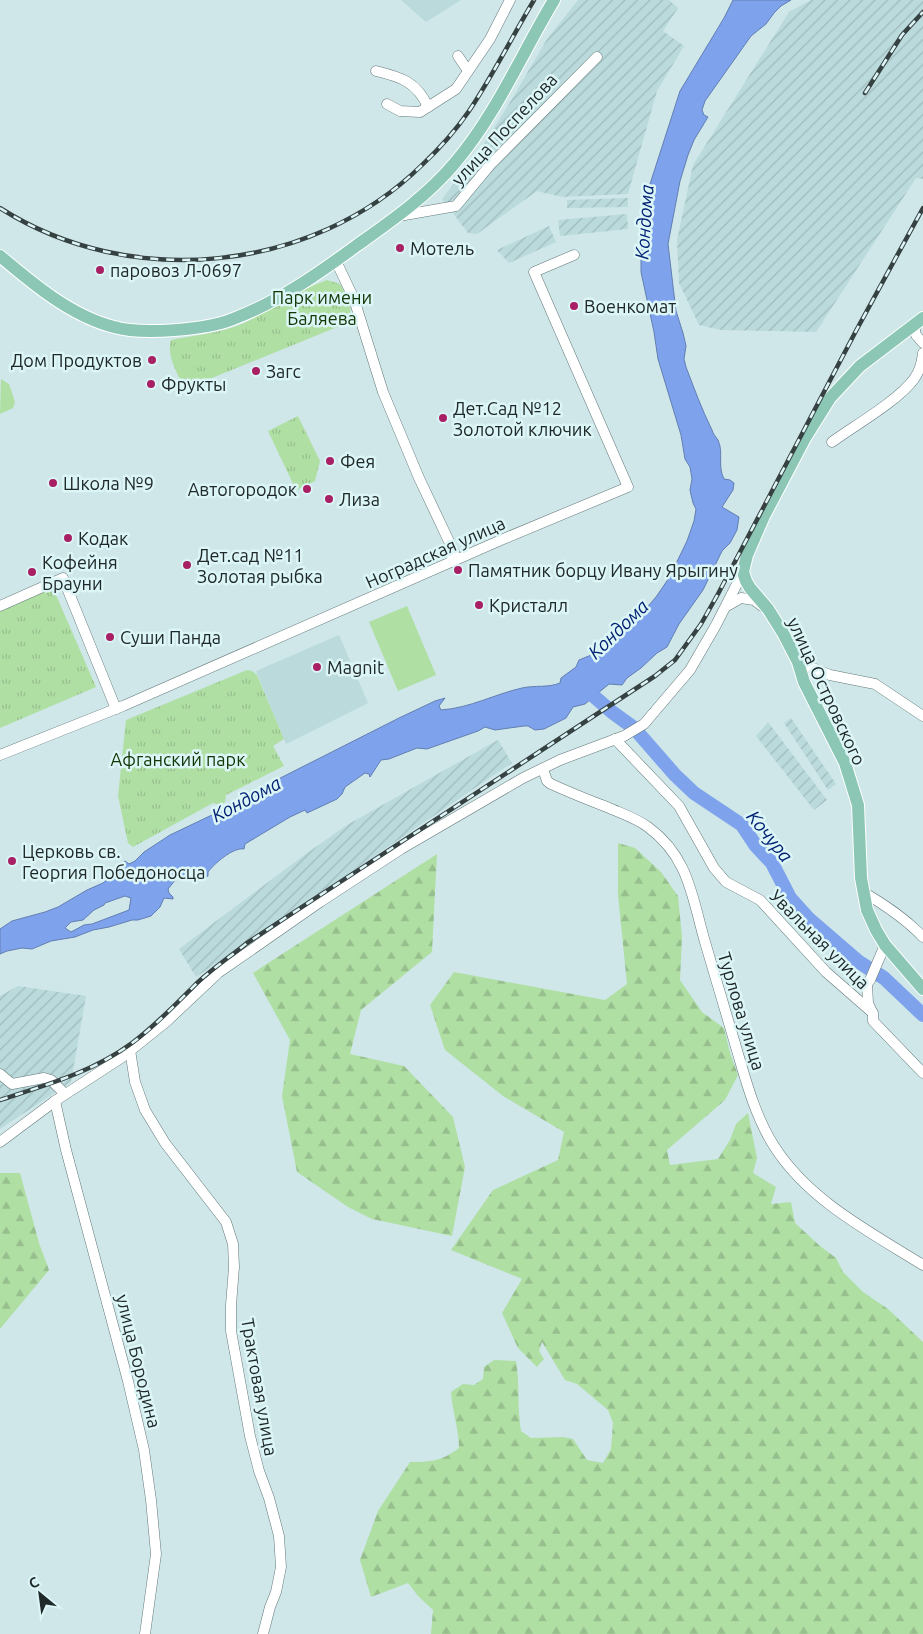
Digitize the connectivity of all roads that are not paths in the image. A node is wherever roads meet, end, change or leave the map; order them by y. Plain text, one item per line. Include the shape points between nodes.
1 (510, 0) edge
2 (554, 0) edge
3 (458, 56) dead end
4 (597, 57) dead end
5 (376, 71) dead end
6 (468, 71) junction
7 (387, 104) dead end
8 (428, 107) junction
9 (399, 216) junction
10 (574, 255) dead end
11 (0, 256) edge
12 (336, 261) junction
13 (919, 322) edge
14 (923, 343) edge
15 (923, 353) edge
16 (832, 442) dead end
17 (451, 562) junction
18 (743, 572) junction
19 (0, 606) edge
20 (726, 607) junction
21 (768, 609) junction
22 (798, 662) junction
23 (116, 708) junction
24 (923, 716) edge
25 (619, 738) junction
26 (0, 755) edge
27 (543, 770) junction
28 (863, 892) junction
29 (923, 937) edge
30 (885, 945) junction
31 (923, 989) edge
32 (873, 1013) junction
33 (130, 1050) junction
34 (923, 1073) edge
35 (0, 1074) edge
36 (65, 1094) junction
37 (54, 1101) junction
38 (0, 1142) edge
39 (923, 1265) edge
40 (144, 1634) edge
41 (264, 1634) edge

1 - 6 street via 490,39
2 - 9 main road via 477,134 455,164
3 - 6 street
4 - 9 street, улица Поспелова via 490,166 456,206
5 - 8 street via 408,81 423,94
6 - 8 street via 456,89
7 - 8 street via 400,110 420,112
9 - 12 main road
10 - 17 street, Ноградская улица via 534,272 628,488
11 - 12 main road via 78,313 116,328 143,332 231,320 296,287
12 - 17 street via 354,299 383,392 454,552
13 - 14 street via 916,335
13 - 18 main road via 860,366 830,398 764,516
15 - 16 street via 921,366 909,385
17 - 23 street, Ноградская улица
18 - 20 street
18 - 21 main road, улица Островского via 750,588
19 - 23 street via 62,578
20 - 21 street via 741,598 748,598
20 - 25 street via 690,670 644,724
21 - 22 main road, улица Островского
22 - 24 street via 830,675 875,684
22 - 28 main road, улица Островского via 804,682 845,763 858,805
23 - 26 street, Ноградская улица
25 - 27 street
25 - 32 street, Увальная улица via 679,806 720,877 760,900 826,972
27 - 33 street via 523,778 401,849 298,917 218,973 166,1022
27 - 39 street, Турлова улица via 551,784 647,826 670,848 692,889 747,1083 757,1114 774,1146 817,1194
28 - 29 street via 888,907
28 - 30 main road, улица Островского via 867,910
30 - 31 main road, улица Островского
30 - 32 street via 867,984 868,1003
32 - 34 street, Увальная улица via 873,1022
33 - 36 street
33 - 41 street, Трактовая улица via 135,1082 145,1110 165,1143 226,1222 234,1244 230,1331 250,1436 280,1544 281,1567
35 - 36 street via 12,1084 44,1078 51,1080
36 - 37 street
37 - 38 street
37 - 40 street, улица Бородина via 144,1450 156,1554

